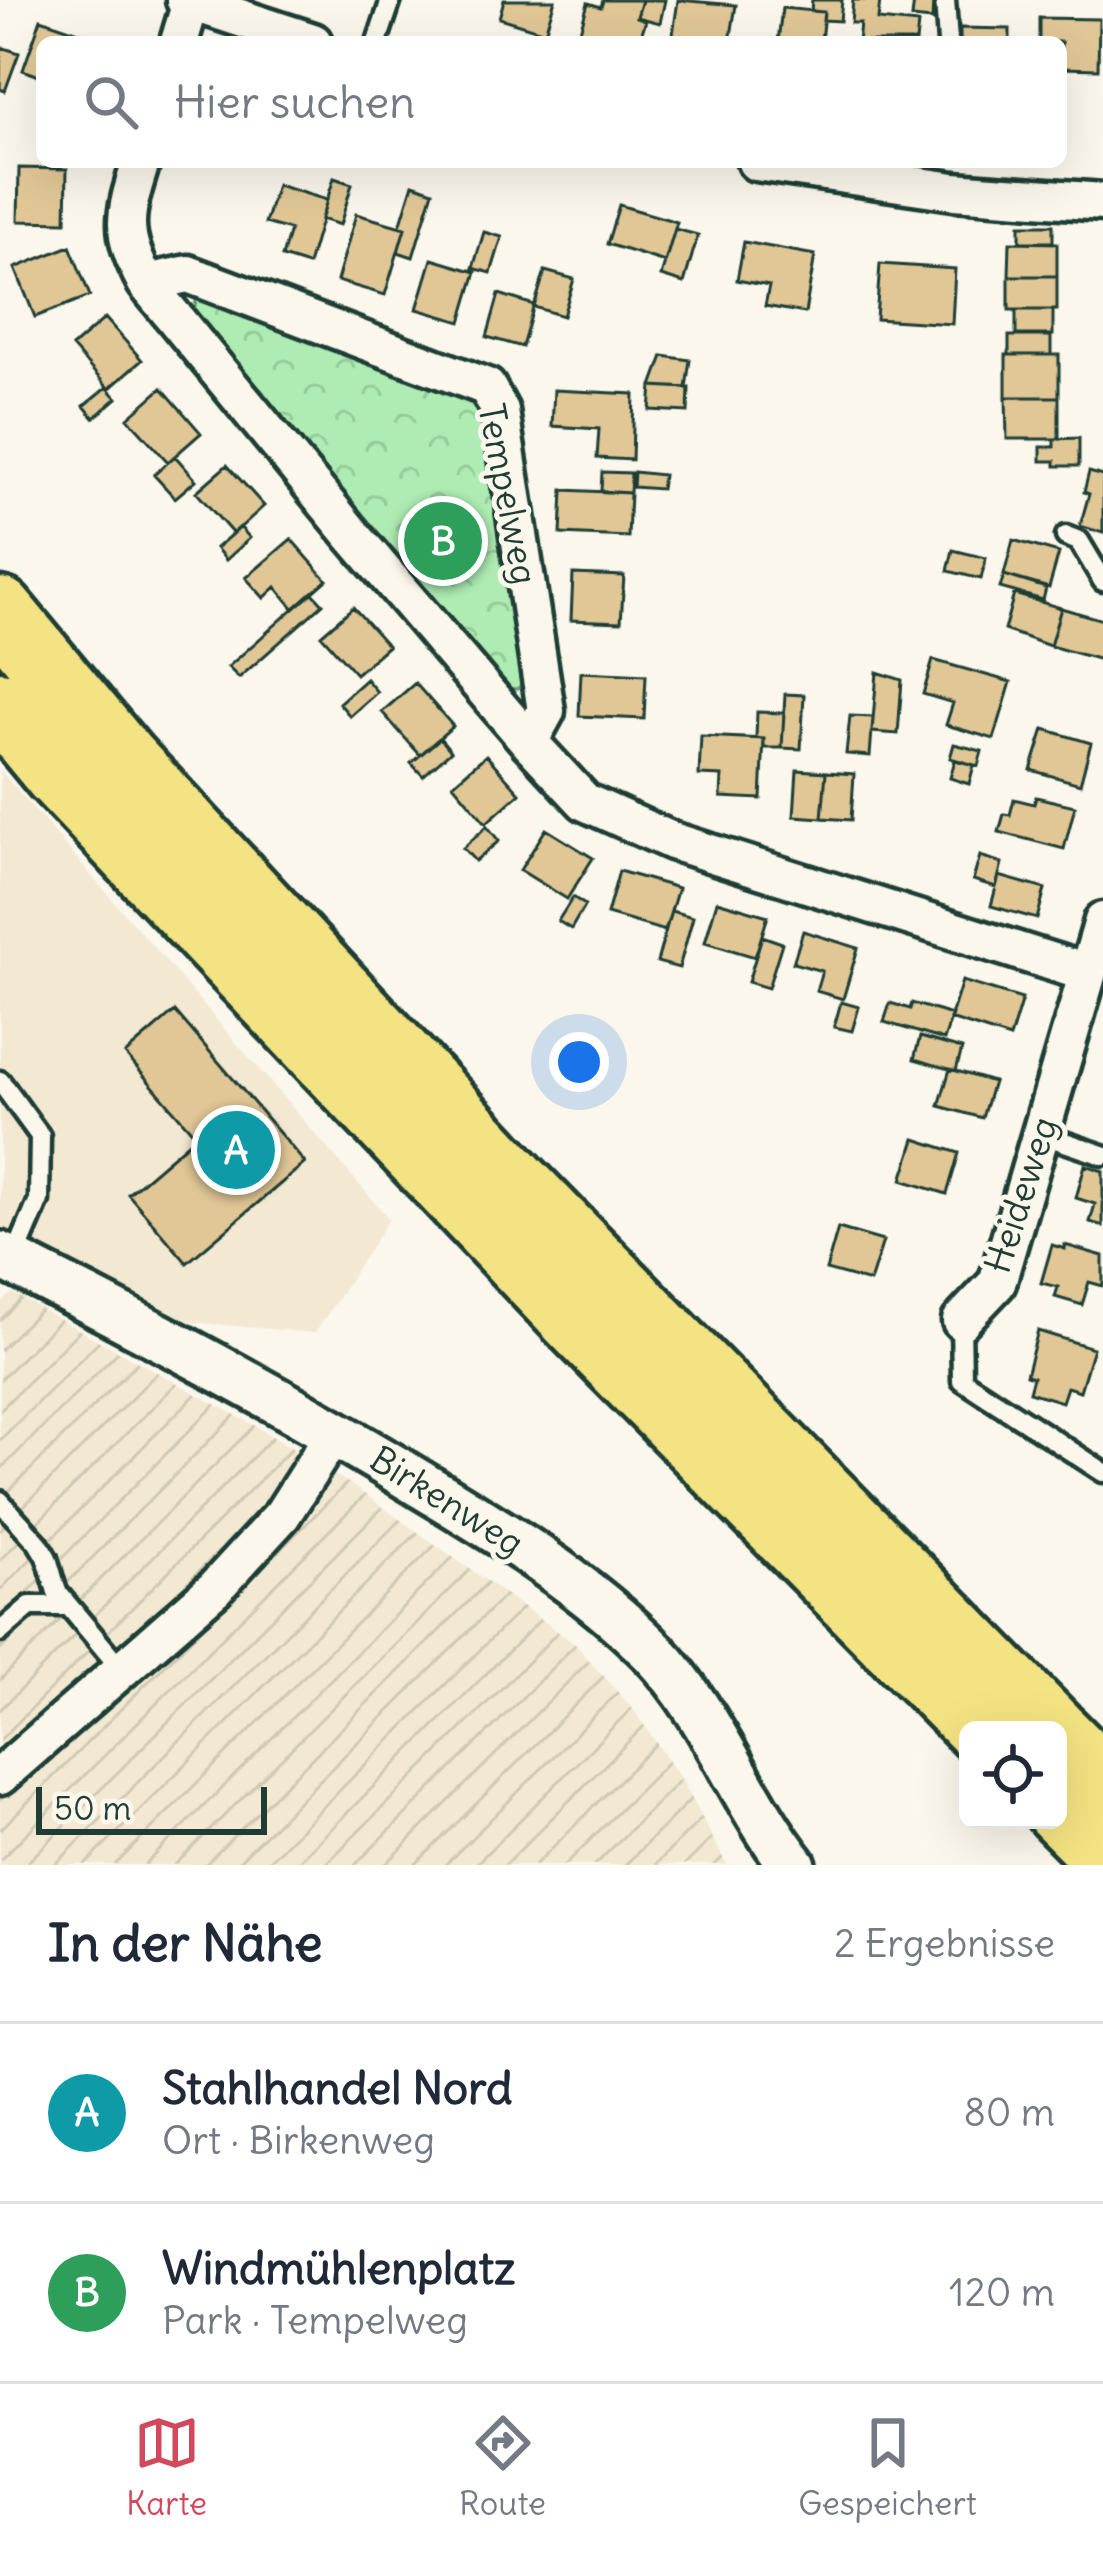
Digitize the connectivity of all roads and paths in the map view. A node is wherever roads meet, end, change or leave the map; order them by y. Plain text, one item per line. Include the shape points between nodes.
1 (391, 0) edge
2 (945, 0) edge
3 (188, 1) edge
4 (179, 36) edge
5 (295, 36) edge
6 (379, 36) edge
7 (948, 36) edge
8 (139, 168) edge
9 (810, 168) edge
10 (1103, 202) edge
11 (146, 283) junction
12 (1066, 536) dead end
13 (1103, 581) edge
14 (0, 611) edge
15 (0, 705) edge
16 (529, 742) junction
17 (1097, 946) edge
18 (0, 1081) edge
19 (1041, 1134) junction
20 (1103, 1155) edge
21 (6, 1258) edge
22 (961, 1321) joint
23 (335, 1432) junction
24 (1103, 1472) edge
25 (0, 1501) edge
26 (67, 1606) junction
27 (0, 1632) edge
28 (124, 1671) junction
29 (971, 1721) edge
30 (1045, 1721) edge
31 (1067, 1743) edge
32 (0, 1776) edge
33 (1103, 1780) edge
34 (1067, 1818) edge
35 (1103, 1854) edge
36 (793, 1865) edge

1 - 6 lane
2 - 7 lane
3 - 4 street
3 - 5 street
8 - 11 street via 126,208 128,247
9 - 10 street
11 - 16 street
11 - 16 street, Tempelweg via 188,274 488,387 500,411 546,711
12 - 13 lane via 1079,541
14 - 30 highway via 124,760 518,1184
15 - 29 highway via 576,1322
16 - 17 street via 584,802 672,841
17 - 19 street, Heideweg
18 - 21 lane via 40,1136 39,1200
19 - 20 lane
19 - 22 street, Heideweg via 997,1282
21 - 23 street, Birkenweg
22 - 24 lane via 962,1380
23 - 28 street via 282,1515
23 - 36 street, Birkenweg via 611,1612 694,1706
25 - 26 lane via 47,1558
26 - 27 lane via 30,1606
26 - 28 lane
28 - 32 street
31 - 33 highway
34 - 35 highway

